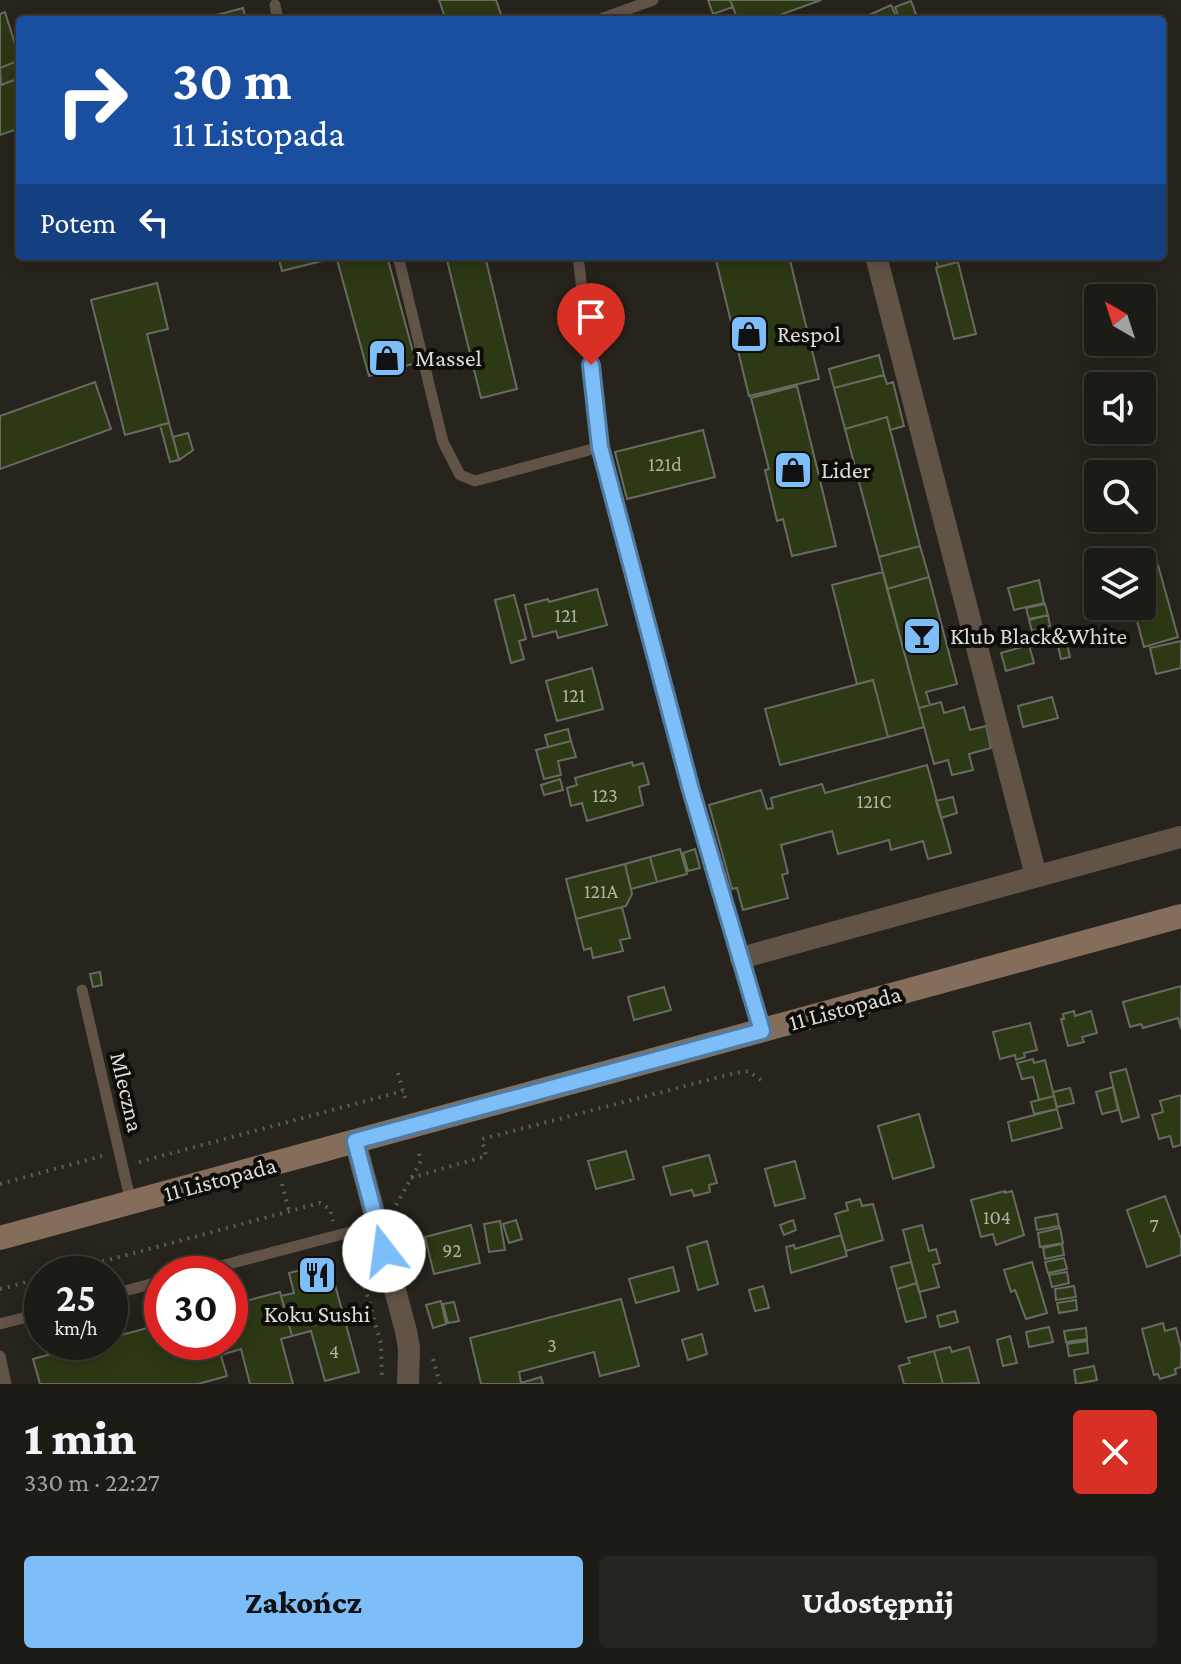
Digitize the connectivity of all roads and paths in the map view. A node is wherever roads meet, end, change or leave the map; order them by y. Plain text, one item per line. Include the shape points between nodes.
1 (653, 0) edge
2 (275, 5) dead end
3 (277, 16) edge
4 (609, 16) edge
5 (399, 260) edge
6 (578, 260) edge
7 (877, 260) edge
8 (600, 447) junction
9 (1180, 837) edge
10 (1036, 876) junction
11 (1181, 916) edge
12 (741, 958) junction
13 (82, 990) dead end
14 (762, 1031) junction
15 (761, 1080) dead end
16 (403, 1091) dead end
17 (355, 1141) junction
18 (118, 1152) junction
19 (121, 1167) junction
20 (411, 1178) dead end
21 (0, 1184) edge
22 (131, 1203) junction
23 (320, 1203) dead end
24 (377, 1225) junction
25 (0, 1238) edge
26 (341, 1250) dead end
27 (123, 1256) edge
28 (248, 1259) edge
29 (24, 1283) edge
30 (0, 1289) edge
31 (24, 1318) edge
32 (0, 1324) edge
33 (0, 1356) edge
34 (6, 1384) edge
35 (382, 1384) edge
36 (408, 1384) edge

1 - 4 lane
2 - 3 lane
5 - 8 lane via 443,442 460,475 475,481
6 - 8 lane
7 - 10 street
8 - 12 lane
9 - 10 street
10 - 12 street
11 - 14 main road, 11 Listopada
12 - 14 lane
13 - 18 lane, Mleczna
14 - 17 main road, 11 Listopada
15 - 20 path via 748,1071 735,1073 482,1139 486,1156
16 - 19 path
17 - 22 main road, 11 Listopada
17 - 24 street
18 - 19 lane, Mleczna
18 - 21 path
19 - 22 lane, Mleczna
22 - 25 main road, 11 Listopada
23 - 27 path
24 - 28 lane
24 - 36 street via 406,1331
26 - 35 path via 356,1256 381,1344
29 - 30 path
31 - 32 lane
33 - 34 lane

